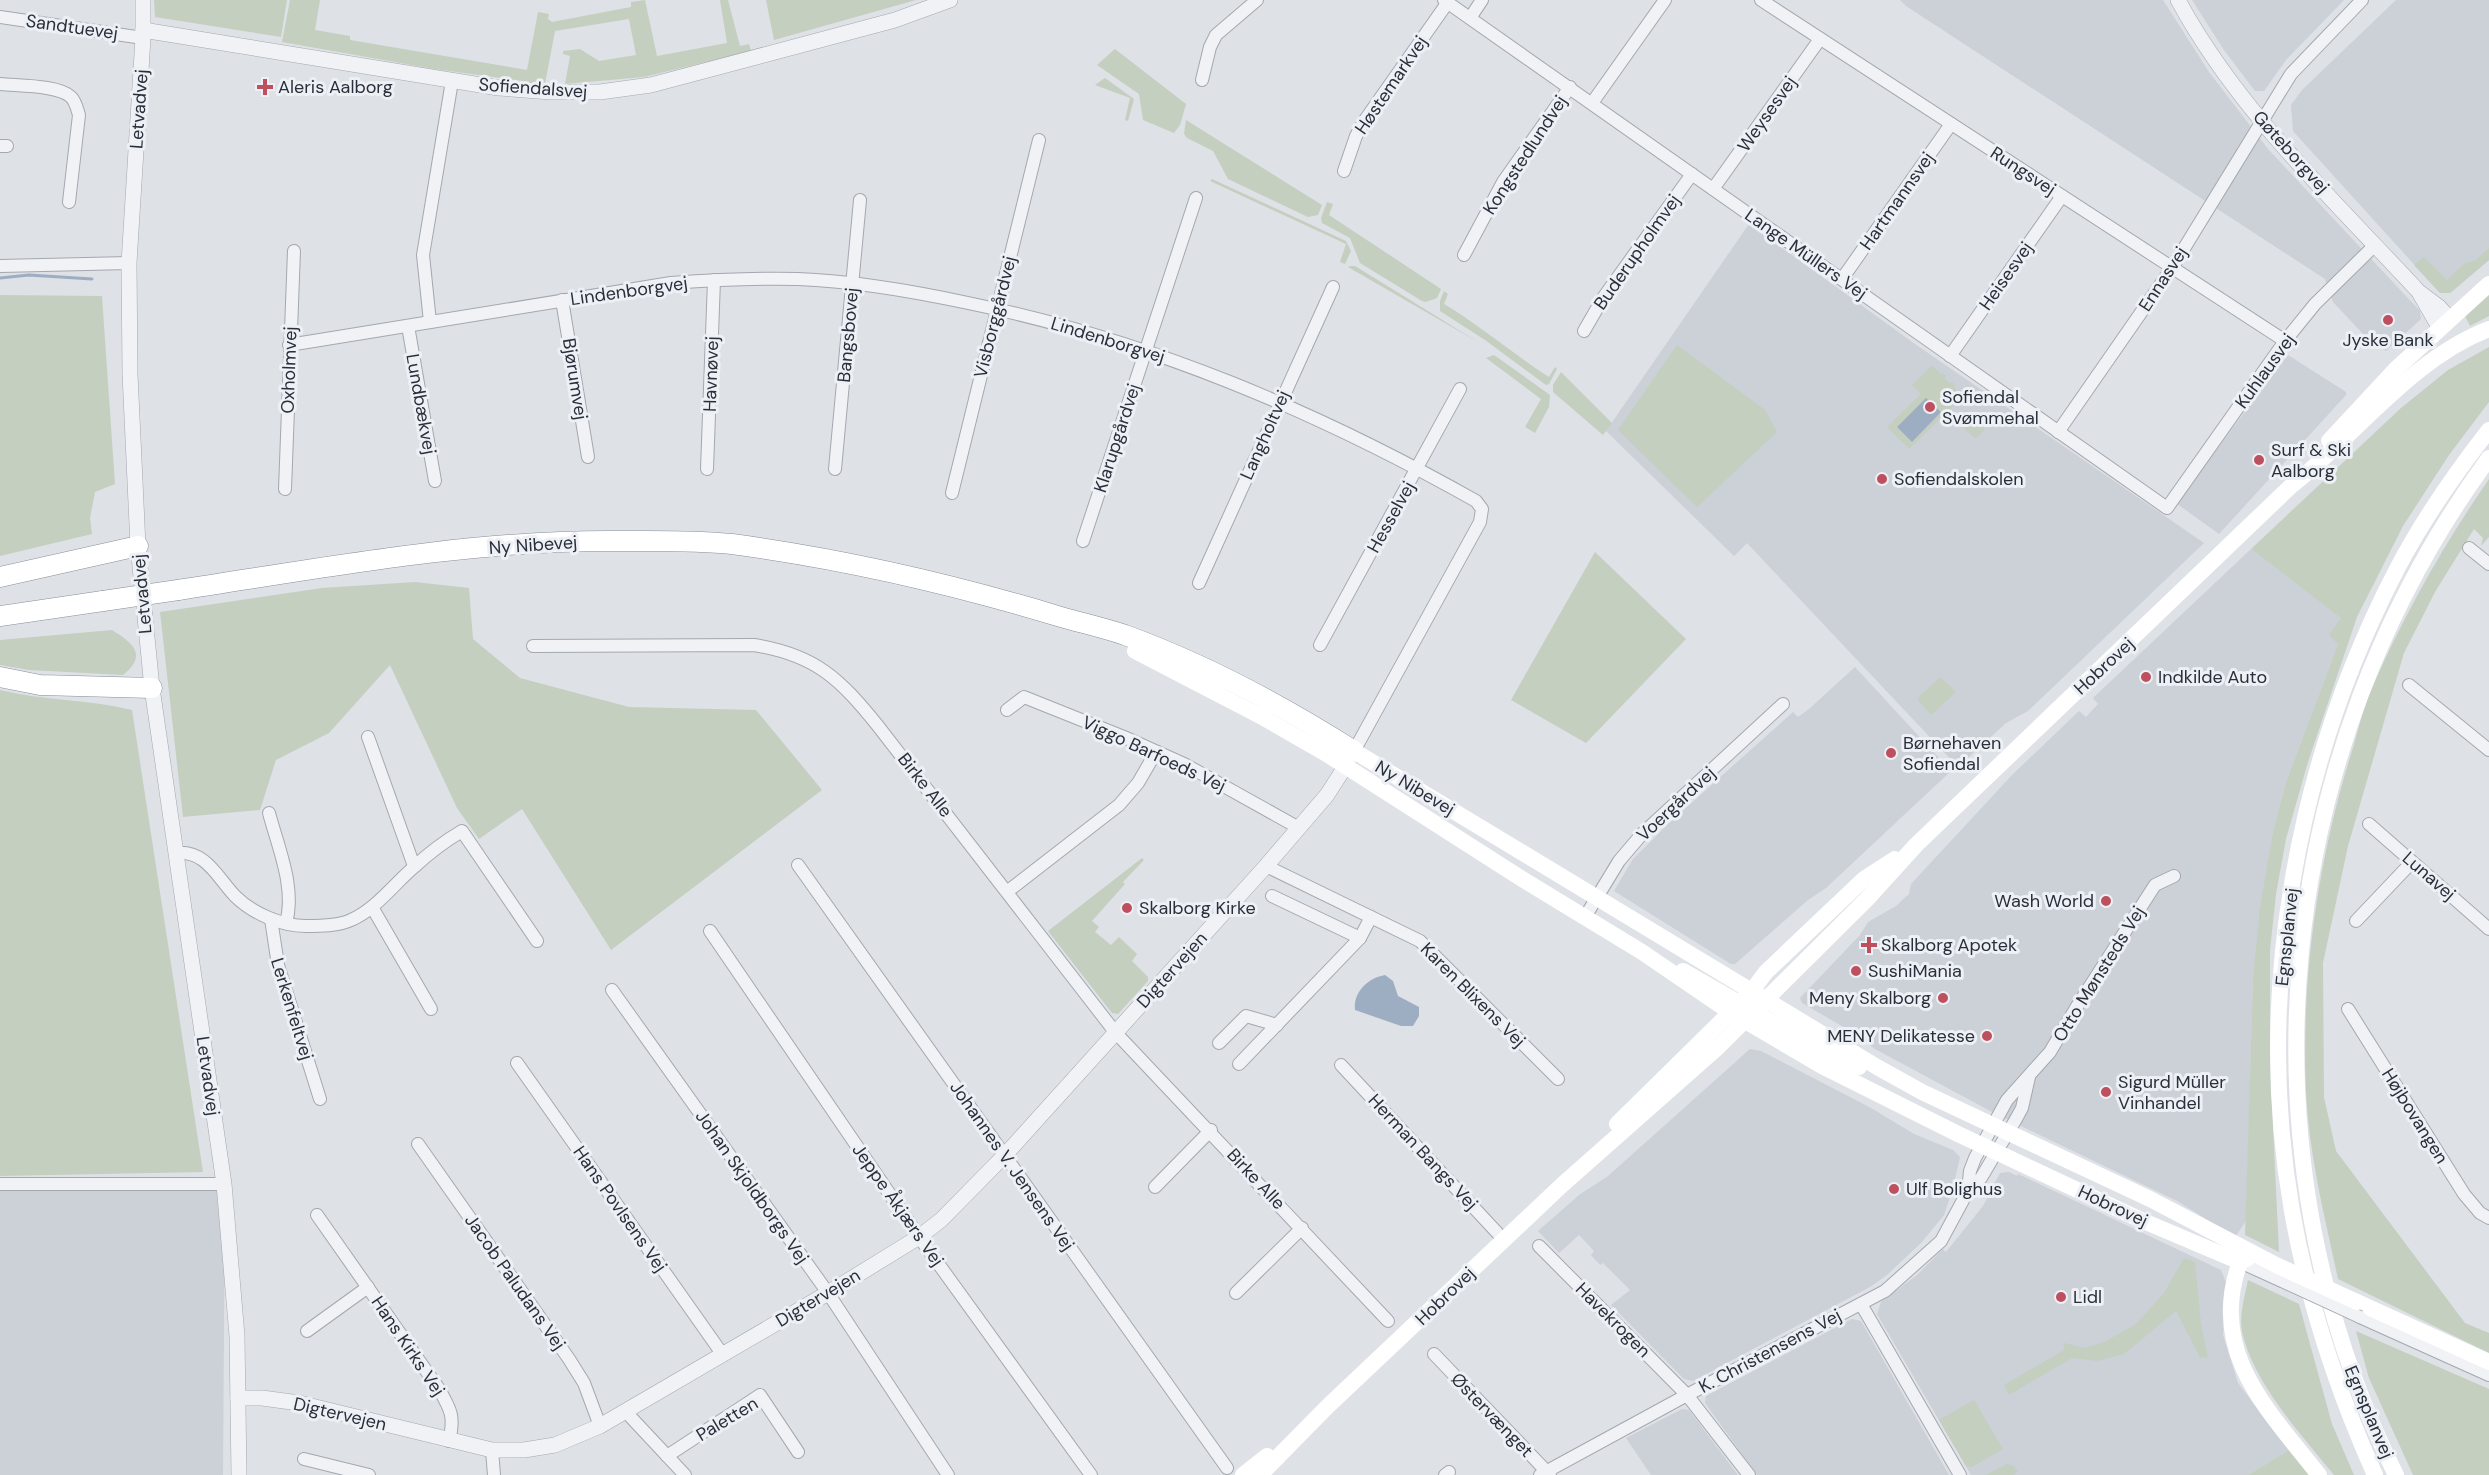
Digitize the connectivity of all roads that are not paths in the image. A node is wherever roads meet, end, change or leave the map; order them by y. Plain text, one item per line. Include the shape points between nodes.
1 (143, 0) edge
2 (950, 0) edge
3 (1257, 0) edge
4 (1482, 0) edge
5 (1665, 0) edge
6 (1761, 0) edge
7 (2178, 0) edge
8 (2362, 0) edge
9 (1446, 1) edge
10 (0, 17) edge
11 (1470, 18) junction
12 (143, 34) junction
13 (1820, 39) junction
14 (1202, 80) dead end
15 (452, 81) junction
16 (0, 84) edge
17 (1570, 87) junction
18 (1592, 103) junction
19 (2261, 121) junction
20 (1951, 124) junction
21 (1040, 140) dead end
22 (1344, 171) dead end
23 (1692, 174) junction
24 (1713, 189) junction
25 (2062, 196) junction
26 (1196, 198) dead end
27 (860, 200) dead end
28 (69, 202) dead end
29 (2375, 245) junction
30 (294, 251) dead end
31 (1464, 255) dead end
32 (129, 263) junction
33 (0, 266) edge
34 (2172, 268) junction
35 (1842, 279) junction
36 (714, 280) junction
37 (852, 283) junction
38 (2489, 284) edge
39 (1333, 287) dead end
40 (562, 300) junction
41 (996, 308) junction
42 (430, 322) junction
43 (408, 326) junction
44 (2489, 328) edge
45 (2448, 331) junction
46 (1584, 332) dead end
47 (2285, 341) junction
48 (289, 345) junction
49 (1146, 350) junction
50 (1950, 356) junction
51 (1460, 389) dead end
52 (1280, 401) junction
53 (2489, 430) edge
54 (2058, 432) junction
55 (588, 458) dead end
56 (2489, 458) edge
57 (1418, 468) junction
58 (707, 469) dead end
59 (835, 469) dead end
60 (435, 481) dead end
61 (2291, 486) junction
62 (285, 489) dead end
63 (952, 493) dead end
64 (2167, 508) joint
65 (1083, 541) dead end
66 (138, 546) junction
67 (2469, 548) dead end
68 (2489, 564) edge
69 (0, 577) edge
70 (1199, 583) dead end
71 (0, 616) edge
72 (1062, 617) junction
73 (1320, 645) dead end
74 (533, 646) dead end
75 (1135, 651) joint
76 (0, 677) edge
77 (2409, 685) dead end
78 (152, 688) junction
79 (1783, 705) dead end
80 (1007, 710) dead end
81 (368, 737) dead end
82 (2489, 750) edge
83 (1156, 752) junction
84 (1350, 759) junction
85 (269, 813) dead end
86 (2369, 824) dead end
87 (1299, 828) junction
88 (1916, 845) junction
89 (176, 852) junction
90 (2412, 862) junction
91 (798, 865) dead end
92 (414, 866) junction
93 (1266, 866) junction
94 (2174, 876) dead end
95 (1008, 891) junction
96 (1272, 896) dead end
97 (1596, 898) junction
98 (372, 908) junction
99 (1371, 917) junction
100 (1585, 917) junction
101 (271, 919) junction
102 (2356, 921) dead end
103 (286, 923) junction
104 (2489, 929) edge
105 (710, 931) dead end
106 (1360, 938) junction
107 (537, 941) dead end
108 (612, 990) dead end
109 (1747, 1007) junction
110 (431, 1009) dead end
111 (2348, 1009) dead end
112 (1277, 1025) junction
113 (1115, 1032) junction
114 (1219, 1043) dead end
115 (517, 1063) dead end
116 (1239, 1064) dead end
117 (1341, 1065) dead end
118 (2028, 1077) junction
119 (1558, 1079) dead end
120 (320, 1099) dead end
121 (1210, 1130) junction
122 (1996, 1139) junction
123 (418, 1144) dead end
124 (1005, 1155) junction
125 (0, 1184) edge
126 (224, 1184) junction
127 (1562, 1185) junction
128 (1155, 1187) dead end
129 (317, 1215) dead end
130 (2489, 1218) edge
131 (1302, 1228) junction
132 (919, 1237) junction
133 (1504, 1240) junction
134 (1539, 1246) dead end
135 (2258, 1257) junction
136 (2240, 1262) junction
137 (2280, 1273) junction
138 (368, 1287) junction
139 (828, 1293) junction
140 (1236, 1293) dead end
141 (1861, 1304) junction
142 (2358, 1309) junction
143 (1388, 1321) dead end
144 (307, 1331) dead end
145 (723, 1354) junction
146 (1434, 1354) dead end
147 (2489, 1362) edge
148 (2489, 1376) edge
149 (1687, 1395) junction
150 (238, 1398) junction
151 (1328, 1406) junction
152 (626, 1412) junction
153 (600, 1426) junction
154 (449, 1441) junction
155 (492, 1450) junction
156 (798, 1452) dead end
157 (667, 1456) junction
158 (304, 1460) dead end
159 (1227, 1468) dead end
160 (1546, 1474) edge
161 (239, 1475) edge
162 (369, 1475) edge
163 (494, 1475) edge
164 (685, 1475) edge
165 (948, 1475) edge
166 (1091, 1475) edge
167 (1243, 1475) edge
168 (1260, 1475) edge
169 (1749, 1475) edge
170 (1960, 1475) edge
171 (2319, 1475) edge
172 (2375, 1475) edge
173 (2396, 1475) edge

1 - 12 street, Letvadvej
2 - 15 street, Sofiendalsvej via 895,20 651,85 600,92 551,92
3 - 14 street via 1216,35
4 - 11 street
5 - 18 street
6 - 13 street, Rungsvej
7 - 19 street, Gøteborgvej
8 - 19 street, Ennasvej via 2304,58
9 - 11 street, Lange Müllers Vej
9 - 22 street, Høstemarkvej via 1365,120
10 - 12 street, Sandtuevej
11 - 17 street, Lange Müllers Vej
12 - 15 street, Sofiendalsvej
12 - 32 street, Letvadvej
13 - 20 street, Rungsvej
13 - 24 street, Weysesvej
15 - 42 street via 423,255
16 - 28 street via 61,90 76,105 79,115
17 - 18 street, Lange Müllers Vej
17 - 31 street, Kongstedlundvej via 1503,182
18 - 23 street, Lange Müllers Vej
19 - 29 street, Gøteborgvej
19 - 34 street, Ennasvej
20 - 25 street, Rungsvej
20 - 35 street, Hartmannsvej
21 - 41 street, Visborggårdvej
23 - 24 street, Lange Müllers Vej
23 - 46 street, Buderupholmvej via 1603,298
24 - 35 street, Lange Müllers Vej
25 - 34 street, Rungsvej
25 - 50 street, Heisesvej
26 - 49 street, Klarupgårdvej
27 - 37 street, Bangsbovej
29 - 45 street, Gøteborgvej via 2419,292 2439,307
29 - 47 street, Kuhlausvej via 2315,304
30 - 48 street, Oxholmvej
32 - 33 street
32 - 66 street, Letvadvej
34 - 47 street, Rungsvej
34 - 54 street, Ennasvej
35 - 50 street, Lange Müllers Vej
36 - 37 street, Lindenborgvej
36 - 40 street, Lindenborgvej
36 - 58 street, Havnøvej
37 - 41 street, Lindenborgvej
37 - 59 street, Bangsbovej
38 - 45 main road, Hobrovej
39 - 52 street, Langholtvej
40 - 42 street, Lindenborgvej
40 - 55 street, Bjørumvej
41 - 49 street, Lindenborgvej
41 - 63 street, Visborggårdvej
42 - 43 street, Lindenborgvej
43 - 48 street, Lindenborgvej
43 - 60 street, Lundbækvej
44 - 45 main road, Hobrovej
45 - 61 main road, Hobrovej via 2317,466
45 - 61 main road, Hobrovej via 2396,369
47 - 64 street, Kuhlausvej
48 - 62 street, Oxholmvej
49 - 52 street, Lindenborgvej
49 - 65 street, Klarupgårdvej
50 - 54 street, Lange Müllers Vej
51 - 57 street, Hesselvej
52 - 57 street, Lindenborgvej
52 - 70 street, Langholtvej
53 - 172 main road, Egnsplanvej via 2462,465 2398,567 2364,638 2332,722 2302,828 2284,930 2278,1019 2281,1112 2291,1210 2320,1334
54 - 64 street, Lange Müllers Vej
56 - 173 main road, Egnsplanvej via 2410,583 2361,691 2335,768 2313,857 2301,946 2296,1015 2304,1169 2332,1307 2349,1366
57 - 73 street, Hesselvej
57 - 84 street, Lindenborgvej via 1476,501 1482,510 1480,522
61 - 88 main road, Hobrovej
66 - 69 highway
66 - 78 street, Letvadvej
67 - 68 street
71 - 72 highway, Ny Nibevej, bridge via 390,559 509,545 614,540 729,544 887,570
72 - 75 highway, Ny Nibevej
72 - 84 highway, Ny Nibevej via 1124,634 1186,660 1264,699
74 - 95 street, Birke Alle via 754,645 805,659 824,670 858,702
75 - 84 main road, Ny Nibevej
76 - 78 highway via 40,685
77 - 82 street
78 - 89 street, Letvadvej
79 - 97 street, Voergårdvej via 1642,834
80 - 83 street, Viggo Barfoeds Vej via 1024,697
81 - 92 street
83 - 87 street, Viggo Barfoeds Vej
83 - 95 street via 1119,805
84 - 87 street, Digtervejen
84 - 97 main road, Ny Nibevej
84 - 100 main road, Ny Nibevej
85 - 103 street via 288,883
86 - 90 street, Lunavej
87 - 93 street, Digtervejen
88 - 109 main road, Hobrovej via 1867,899
88 - 109 main road, Hobrovej via 1864,879 1766,972
89 - 101 street via 193,853 204,859 236,897
89 - 126 street, Letvadvej
90 - 102 street
90 - 104 street, Lunavej
91 - 124 street, Johannes V. Jensens Vej
92 - 98 street
92 - 107 street via 462,831
93 - 99 street, Karen Blixens Vej
93 - 113 street, Digtervejen
94 - 118 street, Otto Mønsteds Vej via 2155,885 2050,1052
95 - 113 street, Birke Alle
96 - 106 street
97 - 100 street, Voergårdvej
97 - 109 main road, Ny Nibevej
98 - 103 street via 349,922 304,926
98 - 110 street
99 - 106 street
99 - 119 street, Karen Blixens Vej via 1420,942
100 - 109 main road, Ny Nibevej
101 - 103 street
101 - 120 street, Lerkenfeltvej via 278,965
105 - 132 street, Jeppe Åkjærs Vej
106 - 112 street
108 - 139 street, Johan Skjoldborgs Vej
109 - 122 main road, Hobrovej via 1922,1092
109 - 122 main road, Hobrovej via 1822,1066 1868,1089
109 - 127 main road, Hobrovej via 1611,1131
109 - 127 main road, Hobrovej via 1668,1093
111 - 130 street, Højbovangen via 2464,1194
112 - 114 street via 1246,1016
112 - 116 street
113 - 121 street, Birke Alle
113 - 124 street, Digtervejen
115 - 145 street, Hans Povlsens Vej
117 - 133 street, Herman Bangs Vej
118 - 122 street, Otto Mønsteds Vej via 2007,1100
118 - 122 street via 2022,1108
121 - 128 street
121 - 131 street, Birke Alle
122 - 135 main road, Hobrovej via 2138,1193
122 - 136 main road, Hobrovej via 2141,1220
122 - 141 street, K. Christensens Vej via 1970,1171 1968,1191 1941,1241 1885,1291
123 - 153 street, Jacob Paludans Vej via 569,1359 588,1390
124 - 132 street, Digtervejen via 967,1196
124 - 159 street, Johannes V. Jensens Vej
125 - 126 street
126 - 150 street, Letvadvej via 237,1336
127 - 133 main road, Hobrovej
129 - 138 street, Hans Kirks Vej
131 - 140 street
131 - 143 street, Birke Alle
132 - 139 street, Digtervejen
132 - 166 street, Jeppe Åkjærs Vej
133 - 151 main road, Hobrovej
134 - 149 street, Havekrogen
135 - 136 main road
135 - 137 main road, Hobrovej
136 - 137 street, Hobrovej
136 - 171 main road via 2232,1283 2231,1322 2238,1359 2252,1388
137 - 142 main road, Hobrovej, bridge
138 - 144 street, Hans Kirks Vej
138 - 154 street, Hans Kirks Vej via 440,1389 451,1411
139 - 145 street, Digtervejen
139 - 165 street, Johan Skjoldborgs Vej
141 - 149 street, K. Christensens Vej
141 - 170 street
142 - 147 main road, Hobrovej
142 - 148 street, Hobrovej
145 - 152 street, Digtervejen
146 - 160 street, Østervænget
149 - 160 street, K. Christensens Vej
149 - 169 street, Havekrogen
150 - 154 street, Digtervejen via 299,1403
150 - 161 street, Letvadvej
151 - 167 main road, Hobrovej
151 - 168 main road, Hobrovej
152 - 153 street, Digtervejen
152 - 157 street
153 - 155 street, Digtervejen via 555,1445
154 - 155 street, Digtervejen
155 - 163 street
156 - 157 street, Paletten via 760,1395
157 - 164 street
158 - 162 street

